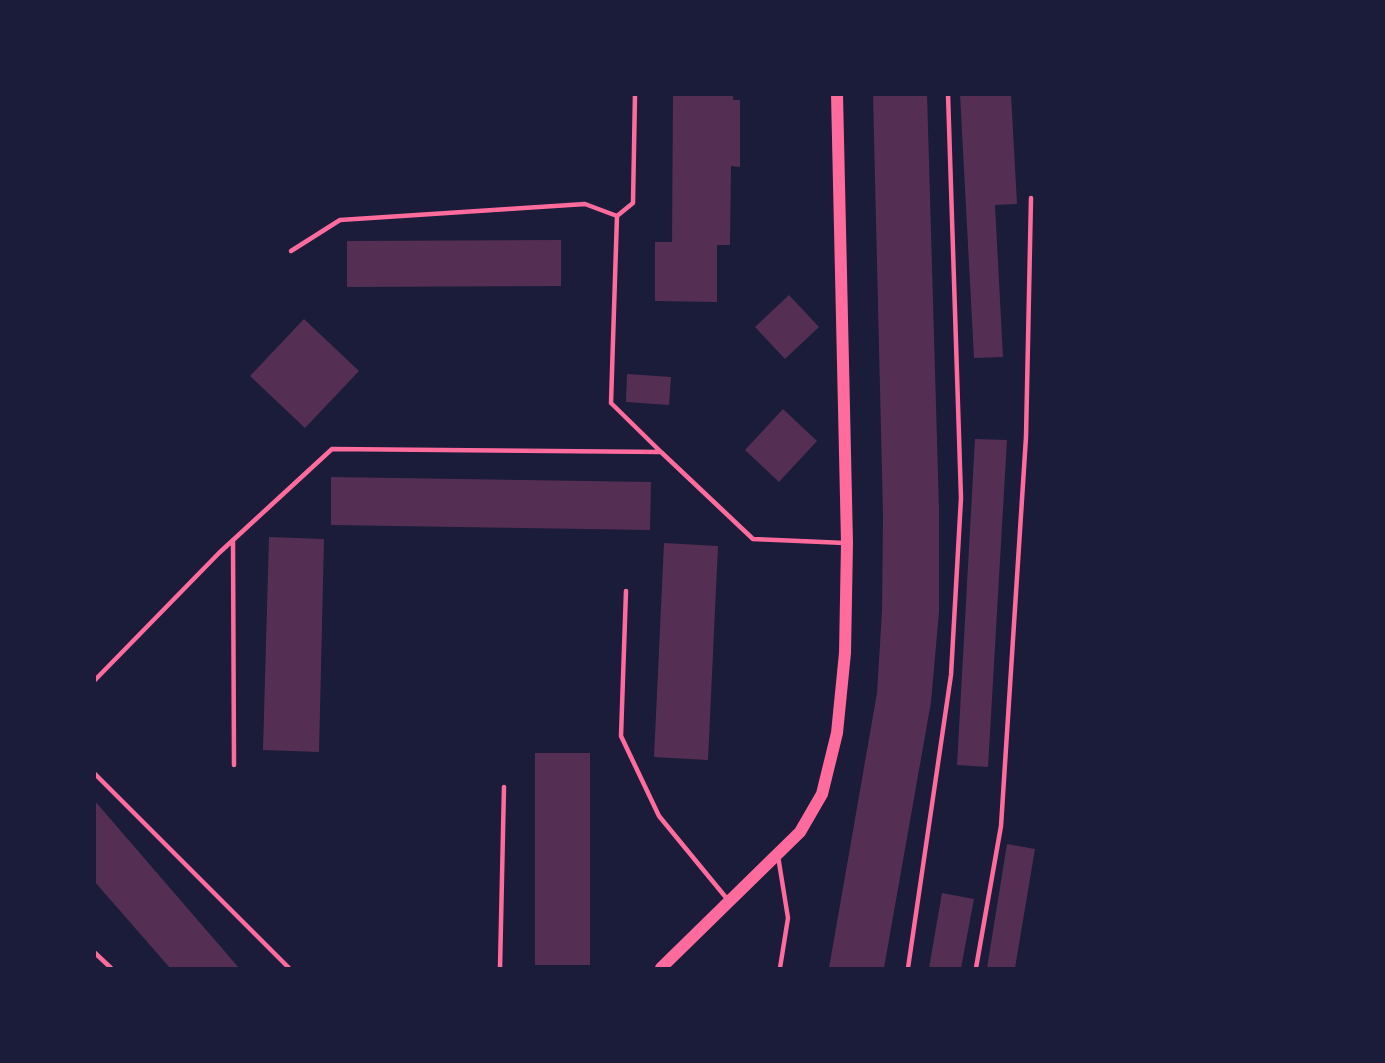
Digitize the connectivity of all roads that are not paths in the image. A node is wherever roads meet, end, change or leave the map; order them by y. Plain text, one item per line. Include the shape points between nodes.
1 (635, 94) edge
2 (837, 94) edge
3 (948, 94) edge
4 (1031, 198) dead end
5 (617, 216) junction
6 (291, 251) dead end
7 (661, 452) junction
8 (233, 540) junction
9 (847, 543) junction
10 (626, 591) dead end
11 (94, 681) edge
12 (234, 765) dead end
13 (94, 773) edge
14 (504, 786) dead end
15 (778, 855) junction
16 (730, 902) junction
17 (94, 952) edge
18 (111, 969) edge
19 (289, 969) edge
20 (500, 969) edge
21 (661, 969) edge
22 (780, 969) edge
23 (908, 969) edge
24 (976, 969) edge

1 - 5 lane via 633,203
2 - 9 main road
3 - 23 lane via 961,498 951,675
4 - 24 lane via 1026,437 1001,814
5 - 6 lane via 585,204 340,220
5 - 7 lane via 611,404
7 - 8 lane via 333,449
7 - 9 lane via 753,539
8 - 11 lane
8 - 12 lane
9 - 15 main road via 845,653 837,733 822,795 800,832
10 - 16 lane via 621,736 659,816
13 - 19 lane
14 - 20 lane
15 - 16 main road
15 - 22 lane via 788,918
16 - 21 main road
17 - 18 lane

